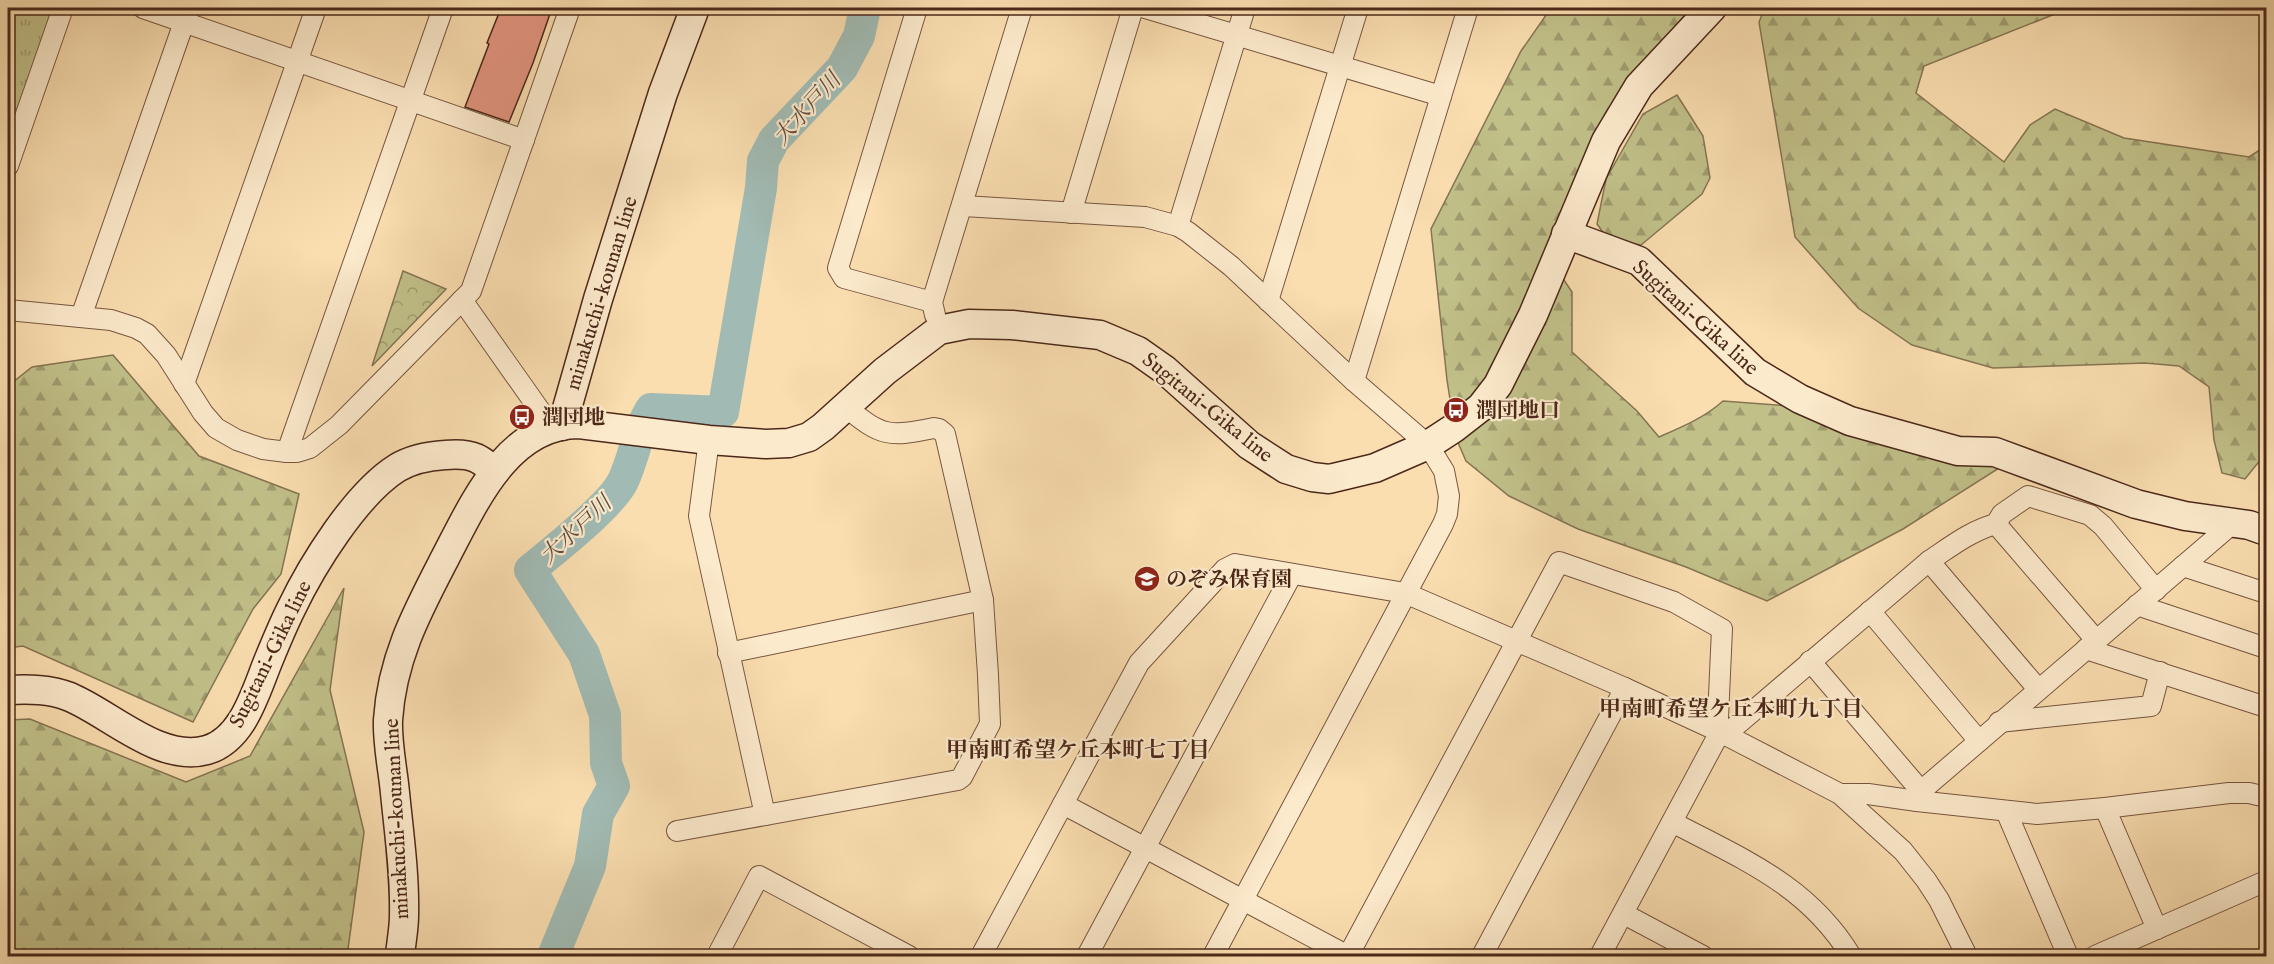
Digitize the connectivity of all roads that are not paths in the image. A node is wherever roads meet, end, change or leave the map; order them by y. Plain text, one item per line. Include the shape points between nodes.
1 (63, 8) edge
2 (143, 8) edge
3 (316, 8) edge
4 (443, 8) edge
5 (570, 8) edge
6 (695, 8) edge
7 (917, 8) edge
8 (1022, 8) edge
9 (1133, 8) edge
10 (1145, 8) edge
11 (1245, 8) edge
12 (1358, 8) edge
13 (1468, 8) edge
14 (1712, 8) edge
15 (187, 15) edge
16 (1237, 34) junction
17 (298, 61) junction
18 (1340, 66) junction
19 (1441, 96) junction
20 (411, 100) junction
21 (524, 140) junction
22 (8, 166) edge
23 (963, 206) junction
24 (1071, 213) junction
25 (1178, 226) junction
26 (1566, 234) junction
27 (462, 300) junction
28 (1268, 301) junction
29 (932, 302) junction
30 (8, 310) edge
31 (81, 317) junction
32 (939, 330) junction
33 (1354, 381) junction
34 (184, 384) junction
35 (846, 407) junction
36 (557, 427) junction
37 (709, 440) junction
38 (1428, 445) junction
39 (287, 452) junction
40 (495, 471) junction
41 (1996, 524) junction
42 (2232, 524) junction
43 (2266, 531) edge
44 (1929, 561) junction
45 (2183, 566) junction
46 (1292, 574) junction
47 (2156, 590) junction
48 (2266, 592) edge
49 (1405, 593) junction
50 (982, 600) junction
51 (2138, 605) junction
52 (1870, 611) junction
53 (1516, 640) junction
54 (2091, 645) junction
55 (2266, 648) edge
56 (728, 653) junction
57 (1810, 661) junction
58 (2160, 672) junction
59 (1625, 688) junction
60 (2038, 689) junction
61 (8, 690) edge
62 (2266, 707) edge
63 (1999, 722) junction
64 (1720, 732) junction
65 (1979, 741) junction
66 (1840, 794) junction
67 (1919, 796) junction
68 (2266, 797) edge
69 (1063, 804) junction
70 (2105, 808) junction
71 (2006, 811) junction
72 (765, 815) junction
73 (1672, 822) junction
74 (677, 831) dead end
75 (1146, 848) junction
76 (2266, 881) edge
77 (1243, 900) junction
78 (1624, 914) junction
79 (2157, 928) junction
80 (400, 957) edge
81 (717, 957) edge
82 (909, 957) edge
83 (981, 957) edge
84 (1087, 957) edge
85 (1212, 957) edge
86 (1348, 957) edge
87 (1482, 957) edge
88 (1600, 957) edge
89 (1704, 957) edge
90 (1851, 957) edge
91 (1967, 957) edge
92 (2068, 957) edge
93 (2095, 957) edge

1 - 22 street
2 - 15 street
3 - 17 street
4 - 20 street
5 - 21 street
6 - 36 main road, minakuchi-kounan line via 663,93
7 - 29 street via 838,268 844,278
8 - 23 street
9 - 24 street
10 - 16 street
11 - 16 street
12 - 18 street
13 - 19 street
14 - 26 main road via 1639,86 1606,141
15 - 17 street
15 - 31 street
16 - 18 street
16 - 25 street
17 - 20 street
17 - 34 street
18 - 19 street
18 - 28 street
19 - 33 street
20 - 21 street
20 - 39 street
21 - 27 street via 471,291
23 - 24 street
23 - 29 street
24 - 25 street via 1146,217
25 - 28 street via 1202,241
26 - 38 main road, Sugitani-Gika line via 1533,315 1498,385 1481,407
26 - 42 main road, Sugitani-Gika line via 1639,261 1755,372 1810,404 1850,421 1958,451 1995,452 2136,504
27 - 36 street
27 - 39 street via 324,438 310,448
28 - 33 street
29 - 32 street
30 - 31 street
31 - 34 street via 125,323 147,334
32 - 35 main road, Sugitani-Gika line via 885,370
32 - 38 main road, Sugitani-Gika line via 969,324 1012,325 1100,335 1138,351 1165,370 1249,445 1286,469 1312,477 1329,479 1359,473
33 - 38 street
34 - 39 street via 216,428 249,445
35 - 37 main road, Sugitani-Gika line via 809,437 789,443
35 - 50 street via 884,432 900,435 934,428 945,434
36 - 37 main road, Sugitani-Gika line via 579,424
36 - 40 main road, minakuchi-kounan line via 530,439
37 - 56 street via 699,516
38 - 49 street via 1444,471 1449,496 1447,514
40 - 61 main road, Sugitani-Gika line via 476,458 455,454 417,459 384,478 355,508 308,576 245,714 220,745 192,753 179,752 156,744 70,697 46,690
40 - 80 main road, minakuchi-kounan line via 471,508 413,620 395,671 388,722 404,916
41 - 44 street via 1986,526
41 - 47 street via 2002,514 2028,496 2090,515
41 - 54 street
42 - 43 main road, Sugitani-Gika line
42 - 45 street
44 - 52 street
44 - 60 street
45 - 47 street
45 - 48 street
46 - 49 street
46 - 69 street via 1235,564 1225,569 1139,663
46 - 75 street
47 - 51 street
49 - 53 street
49 - 77 street
50 - 56 street
50 - 72 street via 990,724 962,777
51 - 54 street
51 - 55 street
52 - 57 street
52 - 65 street
53 - 59 street
53 - 64 street via 1559,562 1674,602 1722,629
53 - 86 street
54 - 58 street
54 - 60 street
56 - 72 street
57 - 64 street via 1732,729
57 - 67 street
58 - 62 street
58 - 63 street via 2151,706
59 - 64 street
59 - 87 street
60 - 63 street
63 - 65 street
64 - 66 street
64 - 73 street
65 - 67 street
66 - 67 street
66 - 91 street via 1903,851 1926,880
67 - 71 street
68 - 70 street via 2229,793
69 - 75 street
69 - 83 street
70 - 71 street via 2037,814
70 - 79 street
71 - 92 street
72 - 74 street
73 - 78 street
73 - 90 street via 1783,882 1822,916
75 - 77 street
75 - 84 street
76 - 79 street
77 - 85 street
77 - 86 street
78 - 88 street
78 - 89 street
79 - 93 street
81 - 82 street via 759,876

